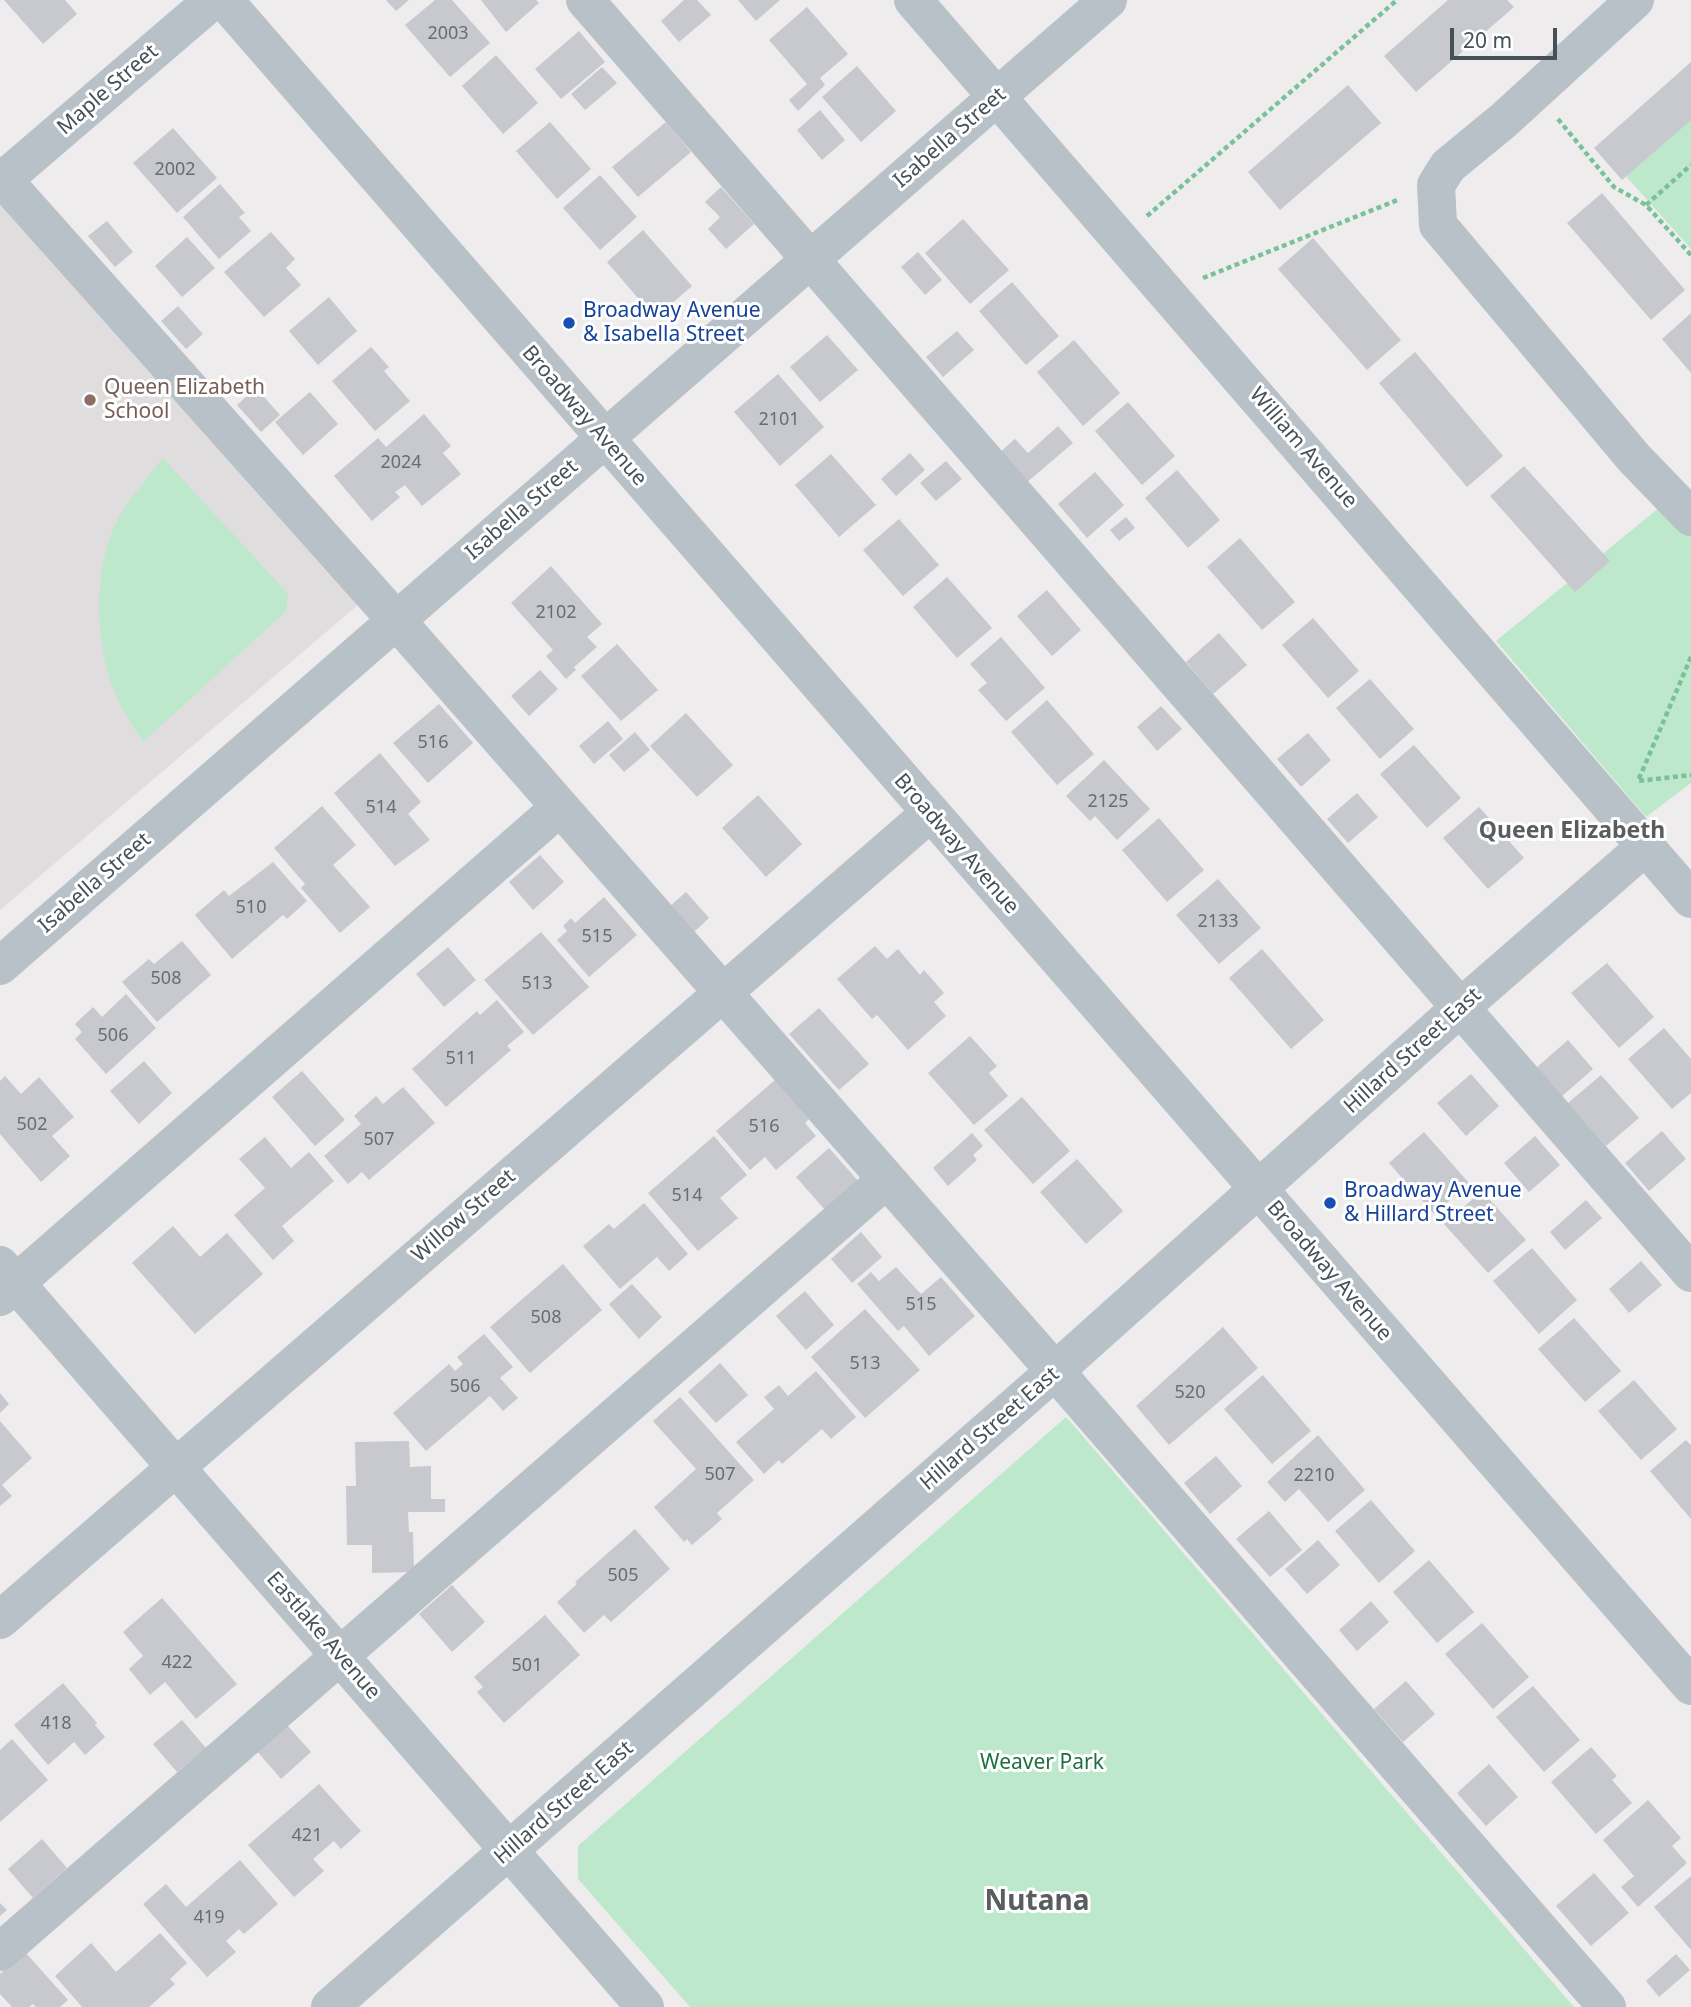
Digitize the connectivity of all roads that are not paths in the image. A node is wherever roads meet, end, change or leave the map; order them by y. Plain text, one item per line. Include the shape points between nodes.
1 (213, 0) edge
2 (224, 0) edge
3 (585, 0) edge
4 (913, 0) edge
5 (1108, 0) edge
6 (1635, 0) edge
7 (997, 97) junction
8 (2, 178) edge
9 (811, 258) junction
10 (605, 441) junction
11 (1691, 517) edge
12 (396, 620) junction
13 (559, 807) junction
14 (929, 814) junction
15 (1646, 846) junction
16 (1691, 899) edge
17 (0, 966) edge
18 (720, 992) junction
19 (1461, 1007) junction
20 (886, 1181) junction
21 (1258, 1190) junction
22 (1691, 1273) edge
23 (5, 1282) edge
24 (1055, 1371) junction
25 (177, 1467) junction
26 (0, 1620) edge
27 (340, 1657) junction
28 (1691, 1686) edge
29 (510, 1850) junction
30 (0, 1952) edge
31 (330, 2007) edge
32 (645, 2007) edge
33 (1607, 2007) edge

1 - 8 street, Maple Street
2 - 10 street, Broadway Avenue
3 - 9 street
4 - 7 street, William Avenue
5 - 7 street, Isabella Street
6 - 11 street via 1448,166 1436,185 1438,225 1625,447
7 - 9 street, Isabella Street
7 - 15 street, William Avenue
8 - 12 street
9 - 10 street, Isabella Street
9 - 19 street
10 - 12 street, Isabella Street
10 - 14 street, Broadway Avenue
12 - 13 street
12 - 17 street, Isabella Street
13 - 18 street
13 - 23 street
14 - 18 street, Willow Street
14 - 21 street, Broadway Avenue
15 - 16 street, William Avenue
15 - 19 street, Hillard Street East
18 - 20 street
18 - 25 street, Willow Street
19 - 21 street, Hillard Street East
19 - 22 street
20 - 24 street
20 - 27 street
21 - 24 street, Hillard Street East
21 - 28 street, Broadway Avenue
23 - 25 street, Eastlake Avenue
24 - 29 street, Hillard Street East
24 - 33 street
25 - 26 street, Willow Street
25 - 27 street, Eastlake Avenue
27 - 29 street, Eastlake Avenue
27 - 30 street
29 - 31 street, Hillard Street East
29 - 32 street, Eastlake Avenue

